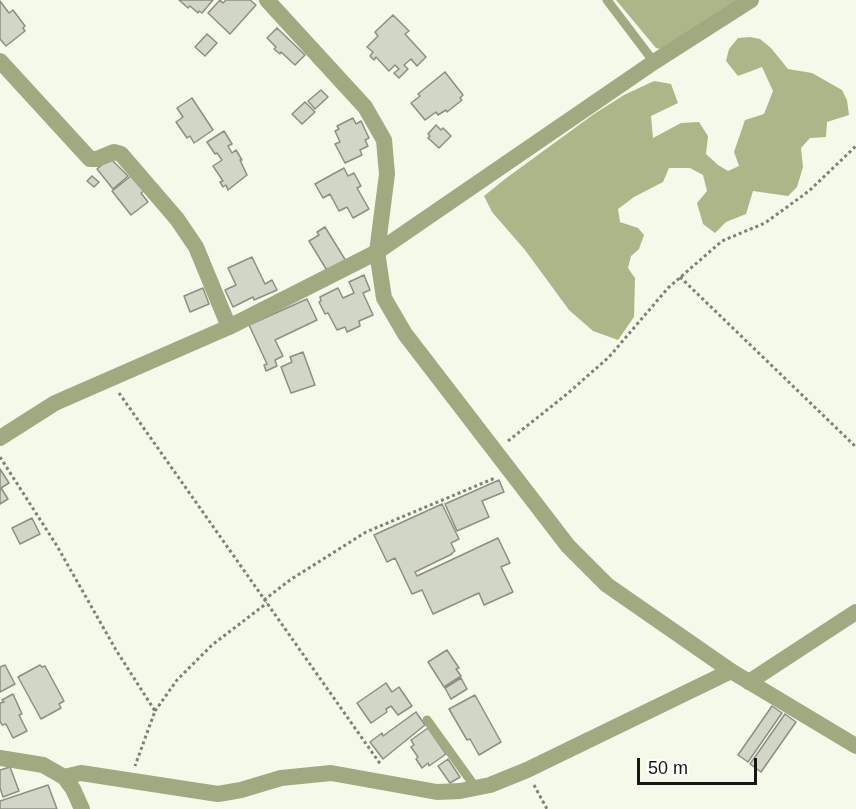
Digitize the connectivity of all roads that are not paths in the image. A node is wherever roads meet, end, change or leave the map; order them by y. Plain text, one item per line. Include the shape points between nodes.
1 (267, 0) edge
2 (607, 0) edge
3 (751, 0) edge
4 (0, 61) edge
5 (654, 62) junction
6 (377, 252) junction
7 (229, 327) junction
8 (0, 438) edge
9 (856, 612) edge
10 (731, 671) junction
11 (749, 682) junction
12 (427, 720) dead end
13 (856, 746) edge
14 (0, 758) edge
15 (64, 777) junction
16 (476, 788) junction
17 (82, 809) edge

1 - 6 street via 364,107 384,140 387,174
2 - 5 lane
3 - 5 street
4 - 7 street via 90,159 114,152 121,154 177,219 196,247
5 - 6 street
6 - 7 street
6 - 10 street via 384,297 405,334 568,546 607,585
7 - 8 street via 55,403
9 - 11 street
10 - 11 street
10 - 16 street via 527,770
11 - 13 street
12 - 16 lane
14 - 15 street via 43,765
15 - 16 street via 81,773 218,794 280,778 331,773 437,792
15 - 17 street

